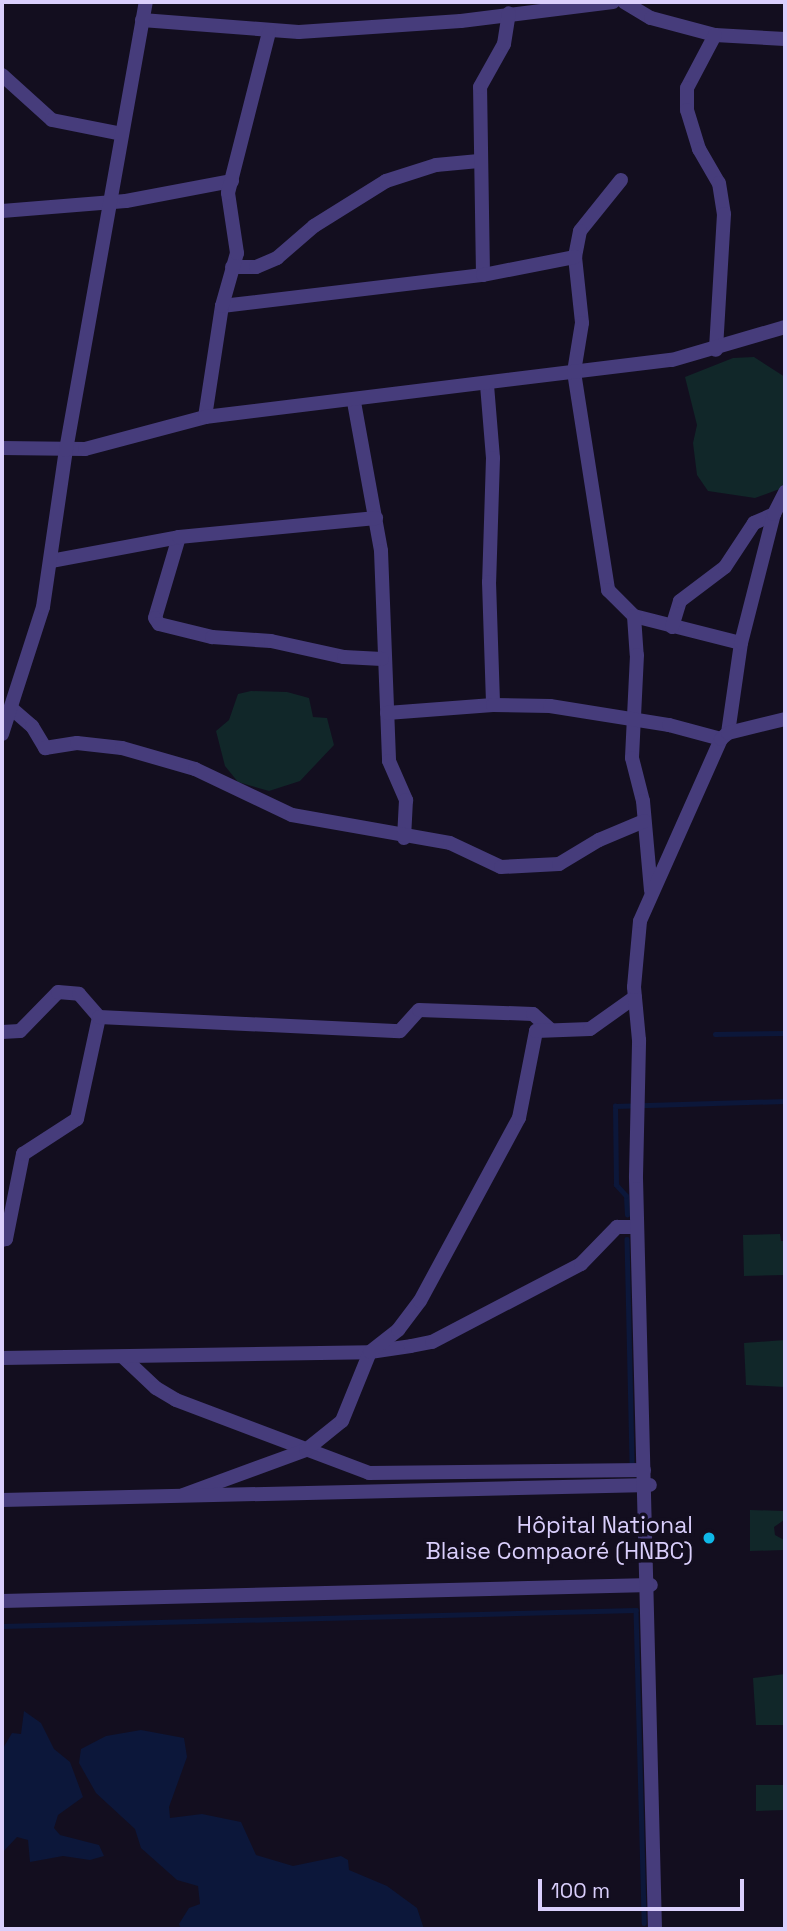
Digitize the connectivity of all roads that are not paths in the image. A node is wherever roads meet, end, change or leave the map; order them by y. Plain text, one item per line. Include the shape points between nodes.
1 (146, 2) edge
2 (613, 2) edge
3 (624, 2) edge
4 (509, 13) junction
5 (142, 20) junction
6 (269, 32) junction
7 (715, 35) junction
8 (785, 39) edge
9 (2, 75) edge
10 (122, 134) junction
11 (479, 161) junction
12 (621, 180) dead end
13 (232, 181) junction
14 (110, 202) junction
15 (2, 211) edge
16 (575, 257) junction
17 (232, 267) junction
18 (483, 275) junction
19 (222, 306) junction
20 (785, 327) edge
21 (581, 346) junction
22 (716, 350) junction
23 (597, 370) junction
24 (574, 372) junction
25 (487, 385) junction
26 (354, 402) junction
27 (205, 416) junction
28 (2, 448) edge
29 (66, 450) junction
30 (785, 492) edge
31 (774, 514) junction
32 (376, 518) junction
33 (179, 537) junction
34 (51, 561) junction
35 (634, 616) junction
36 (673, 627) junction
37 (741, 643) junction
38 (382, 659) junction
39 (9, 699) edge
40 (493, 705) junction
41 (387, 713) junction
42 (632, 719) junction
43 (785, 719) edge
44 (2, 734) edge
45 (724, 736) junction
46 (644, 821) junction
47 (404, 838) junction
48 (651, 891) junction
49 (635, 997) junction
50 (99, 1017) junction
51 (551, 1030) junction
52 (2, 1032) edge
53 (638, 1227) junction
54 (2, 1240) edge
55 (370, 1352) junction
56 (123, 1357) junction
57 (2, 1358) edge
58 (306, 1451) junction
59 (646, 1480) junction
60 (183, 1495) junction
61 (2, 1500) edge
62 (649, 1585) junction
63 (2, 1601) edge
64 (655, 1929) edge

1 - 5 street
2 - 4 street
3 - 7 street via 651,18
4 - 6 street via 461,21
4 - 11 street via 504,44 480,87
5 - 6 street
5 - 10 street
6 - 13 street
7 - 8 street
7 - 22 street via 687,88 687,110 699,149 719,183 724,214
9 - 10 street via 52,120
10 - 14 street
11 - 17 street via 436,165 386,181 314,226 277,258 256,267
11 - 18 street
12 - 16 street via 580,231
13 - 14 street
13 - 17 street via 228,205 237,243
14 - 15 street
14 - 29 street
16 - 18 street
16 - 21 street
17 - 19 street
18 - 19 street
19 - 27 street
20 - 22 street
21 - 23 street
21 - 24 street
22 - 23 street
23 - 24 street
24 - 25 street
24 - 35 street via 608,590
25 - 26 street
25 - 40 street via 493,458 489,582
26 - 27 street
26 - 32 street
27 - 29 street via 107,444
28 - 29 street
29 - 34 street
30 - 31 street
31 - 36 street via 754,523 725,568 680,601
31 - 37 street
32 - 33 street
32 - 38 street via 381,551
33 - 34 street
33 - 38 street via 155,618 159,624 212,637 271,641 344,657
34 - 39 street via 43,607
35 - 36 street
35 - 42 street via 638,655
36 - 37 street
37 - 45 street
38 - 41 street
39 - 44 street
39 - 47 street via 45,748 77,743 122,748 195,769 292,815
40 - 41 street
40 - 42 street via 550,706
41 - 47 street via 389,761 406,800
42 - 45 street
42 - 46 street via 632,758
43 - 45 street
45 - 48 street
46 - 47 street via 559,864 532,868 501,867 450,843
46 - 48 street
48 - 49 street via 640,921
49 - 51 street via 590,1029
49 - 53 street
50 - 51 street via 400,1031 419,1010 533,1014
50 - 52 street via 79,994 58,992 20,1031
50 - 54 street via 77,1119 23,1154 6,1239
51 - 55 street via 536,1031 519,1118 478,1200 420,1301 398,1330
53 - 55 street via 617,1227 581,1264 432,1342
53 - 59 street
55 - 56 street
55 - 58 street via 342,1421
56 - 57 street
56 - 58 street via 176,1400
58 - 59 street via 386,1474
58 - 60 street
59 - 60 street
59 - 62 street
60 - 61 street
62 - 63 street
62 - 64 street

